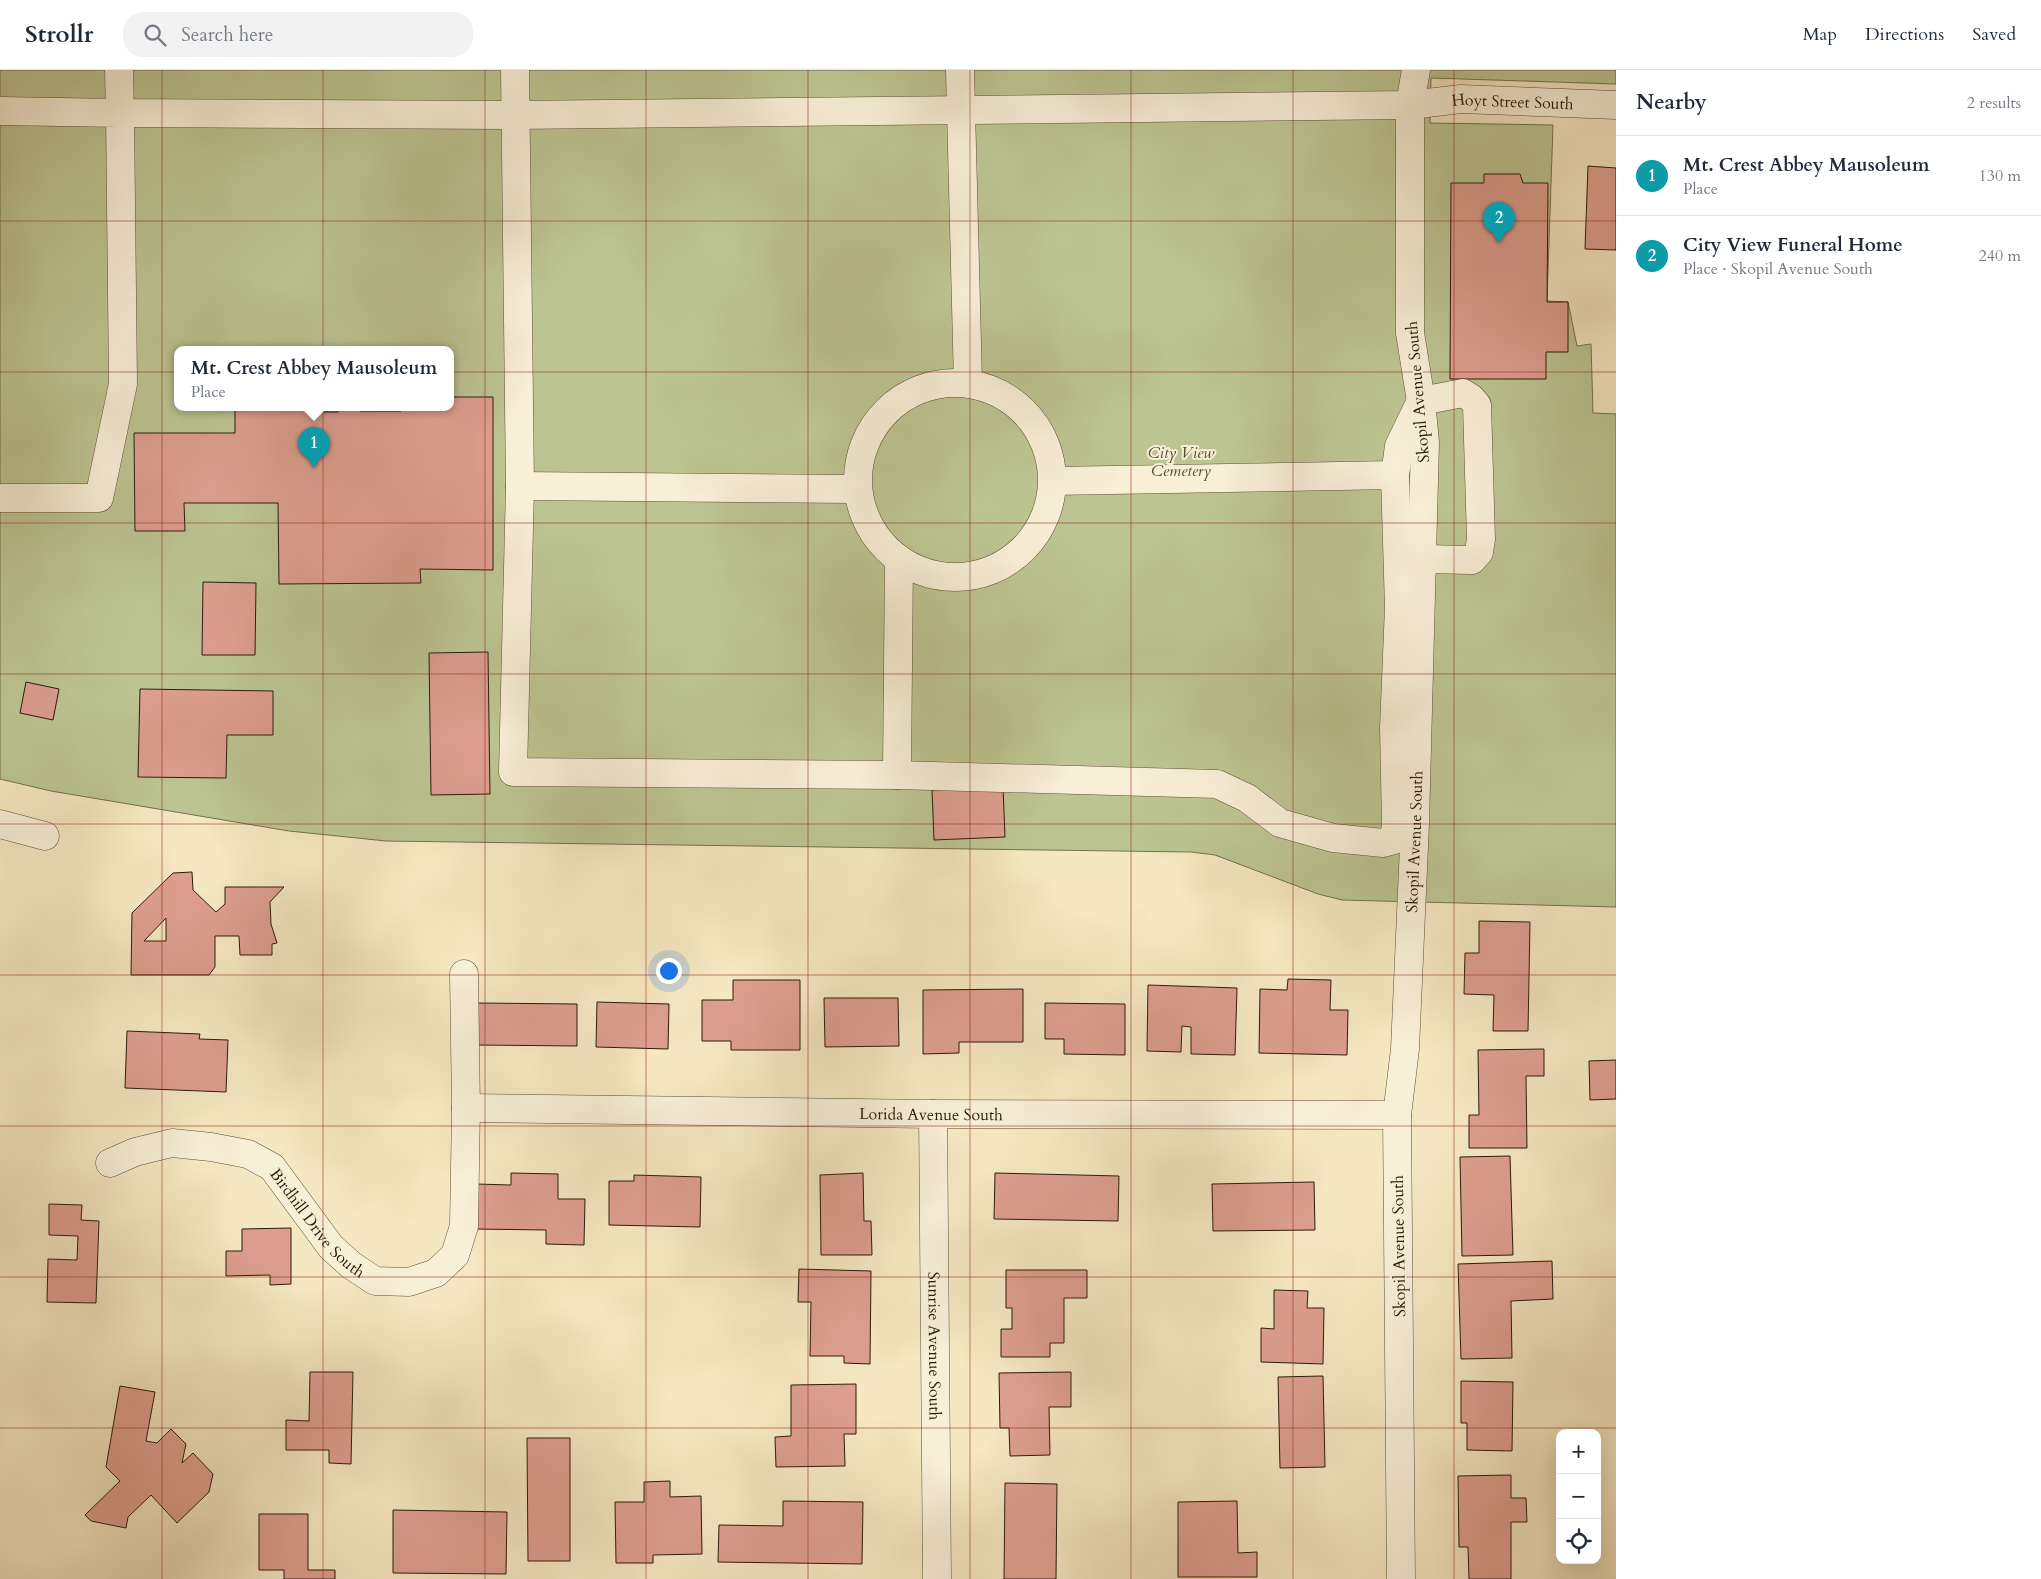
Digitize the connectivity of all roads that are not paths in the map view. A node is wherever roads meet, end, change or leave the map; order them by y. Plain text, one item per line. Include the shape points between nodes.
1 (119, 70) edge
2 (515, 70) edge
3 (960, 70) edge
4 (1400, 70) edge
5 (1416, 70) edge
6 (1410, 105) junction
7 (1616, 105) edge
8 (961, 110) junction
9 (0, 111) edge
10 (120, 113) junction
11 (515, 115) junction
12 (968, 383) junction
13 (1421, 401) junction
14 (1395, 475) junction
15 (1053, 482) junction
16 (520, 486) junction
17 (858, 489) junction
18 (0, 498) edge
19 (898, 560) junction
20 (1423, 560) junction
21 (897, 775) junction
22 (0, 824) edge
23 (45, 836) dead end
24 (464, 974) dead end
25 (466, 1108) junction
26 (933, 1114) junction
27 (1397, 1115) junction
28 (110, 1163) dead end
29 (937, 1579) edge
30 (1401, 1579) edge

1 - 10 street
2 - 11 street
3 - 8 street
4 - 6 street
5 - 6 street
6 - 7 street, Hoyt Street South via 1461,99
6 - 8 street, Hoyt Street South
6 - 13 street, Skopil Avenue South via 1410,333
8 - 11 street, Hoyt Street South
8 - 12 street
9 - 10 street, Hoyt Street South
10 - 11 street, Hoyt Street South
10 - 18 street via 123,384 99,498
11 - 16 street
12 - 15 street via 995,391 1026,413 1038,428 1050,454
12 - 17 street via 939,384 911,393 888,410 870,433 863,451
13 - 14 street via 1399,446
13 - 20 street, Skopil Avenue South via 1425,442
13 - 20 street via 1463,393 1477,405 1481,539 1479,552 1472,560
14 - 15 street
14 - 21 street via 1399,608 1394,840 1383,844 1333,838 1280,823 1247,798 1217,784
15 - 19 street via 1048,511 1041,525 1034,538 1013,560 986,573 956,578 926,573
16 - 17 street
16 - 21 street via 513,772
17 - 19 street via 864,516 878,540
19 - 21 street
20 - 27 street, Skopil Avenue South via 1405,1039
22 - 23 street
24 - 25 street, Birdhill Drive South
25 - 26 street, Lorida Avenue South
25 - 28 street, Birdhill Drive South via 464,1226 455,1255 436,1273 409,1282 375,1281 351,1265 331,1247 272,1167 248,1154 172,1143 135,1152
26 - 27 street, Lorida Avenue South
26 - 29 street, Sunrise Avenue South
27 - 30 street, Skopil Avenue South

